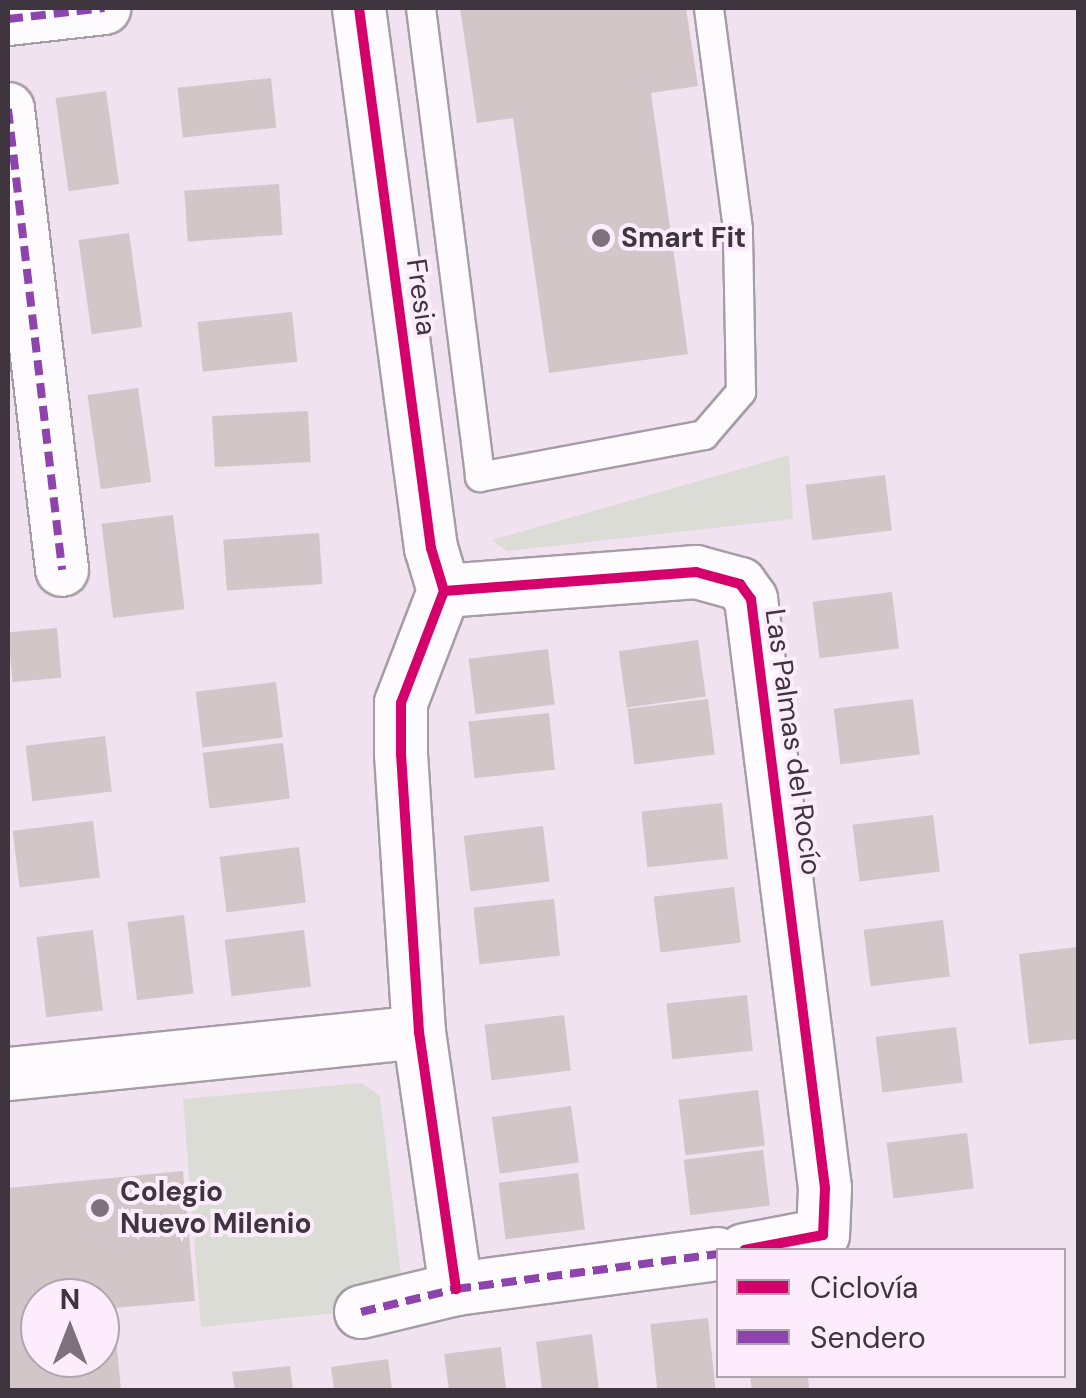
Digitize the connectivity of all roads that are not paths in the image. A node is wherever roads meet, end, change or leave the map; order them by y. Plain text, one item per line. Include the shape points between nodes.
1 (104, 8) edge
2 (359, 8) edge
3 (421, 8) edge
4 (709, 8) edge
5 (8, 19) edge
6 (8, 109) edge
7 (62, 570) dead end
8 (444, 591) junction
9 (419, 1032) junction
10 (8, 1074) edge
11 (755, 1248) edge
12 (716, 1254) edge
13 (456, 1289) junction
14 (360, 1312) dead end

1 - 5 street
2 - 8 street, Fresia via 432,548
3 - 4 lane via 480,477 704,435 741,392 738,229
6 - 7 street
8 - 9 street via 402,703
8 - 11 street, Las Palmas del Rocío via 696,572 740,584 751,599 825,1188 823,1235
9 - 10 street
9 - 13 street
12 - 13 street
13 - 14 street

